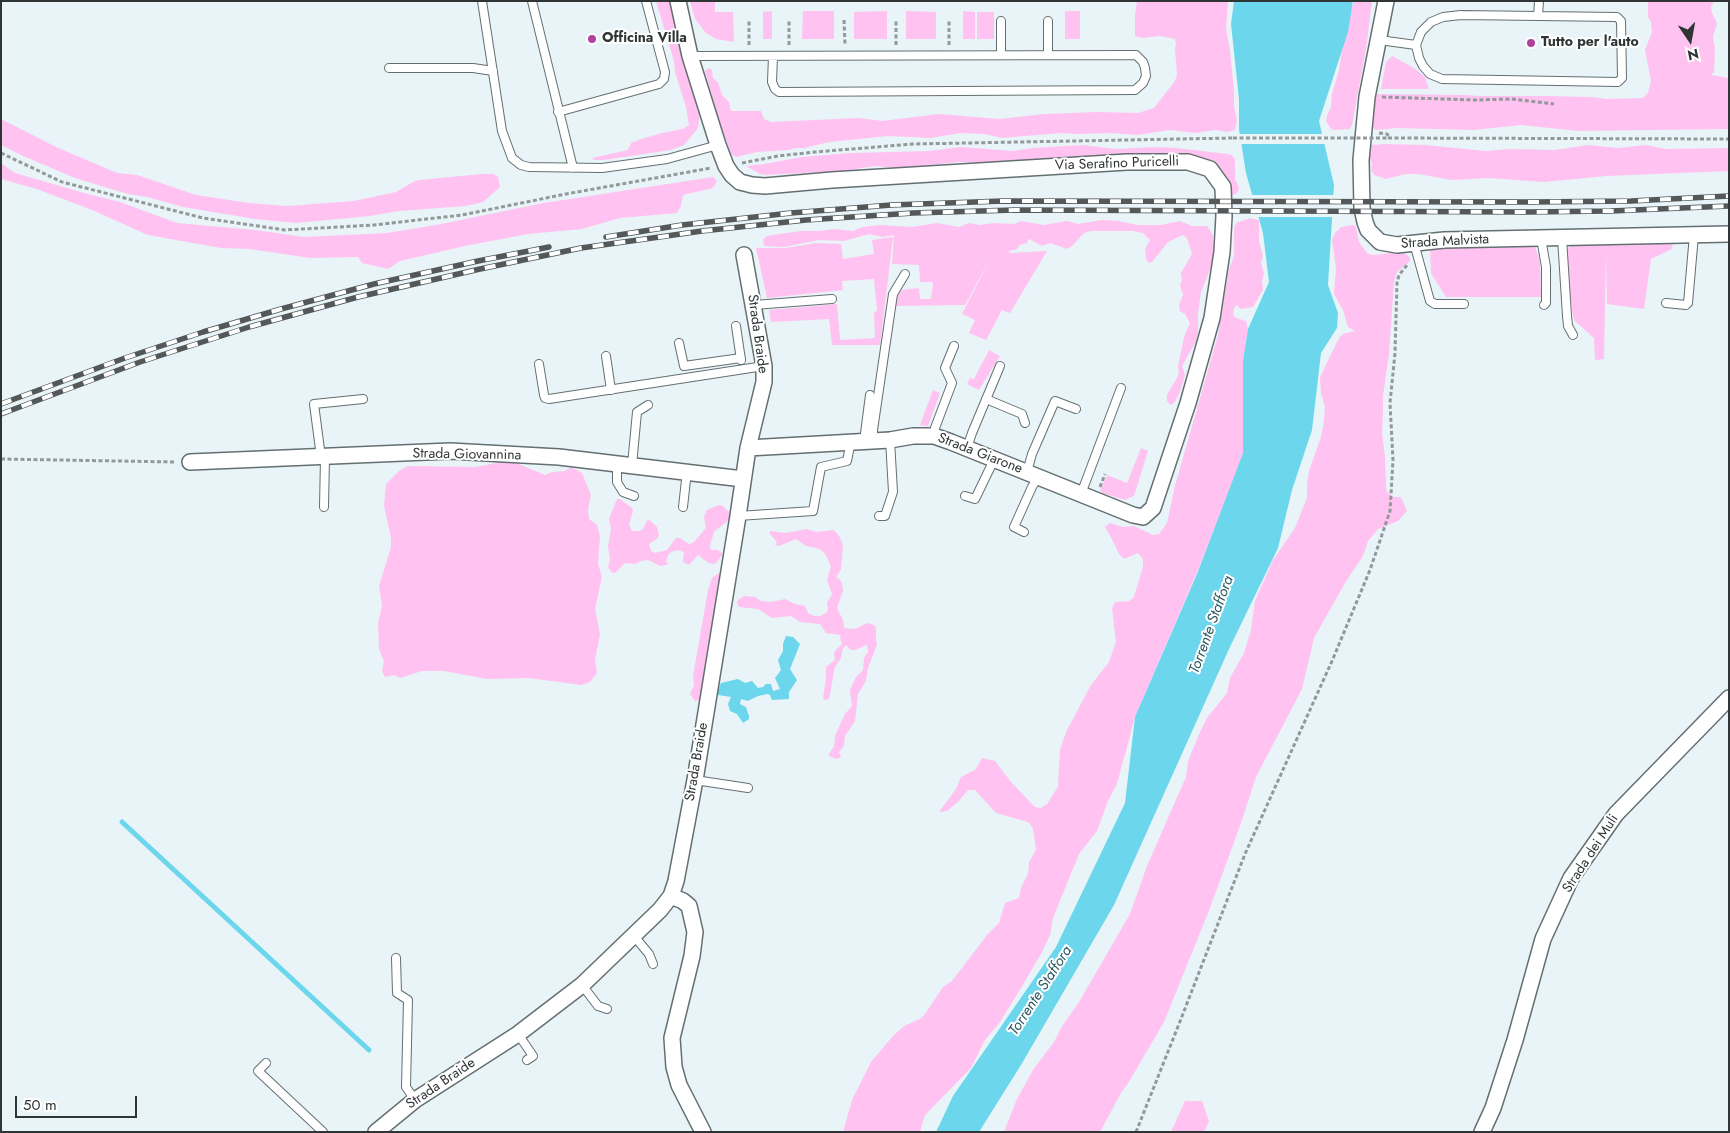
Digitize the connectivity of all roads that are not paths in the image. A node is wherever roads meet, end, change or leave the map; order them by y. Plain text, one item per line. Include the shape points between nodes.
1 (482, 1) edge
2 (532, 1) edge
3 (646, 1) edge
4 (678, 1) edge
5 (1386, 1) edge
6 (1539, 1) edge
7 (1538, 16) junction
8 (1001, 21) dead end
9 (1048, 21) dead end
10 (1379, 40) junction
11 (1416, 45) junction
12 (1001, 55) junction
13 (1048, 55) junction
14 (690, 56) junction
15 (772, 56) junction
16 (389, 68) dead end
17 (493, 71) junction
18 (558, 112) junction
19 (718, 145) junction
20 (573, 168) junction
21 (1729, 234) edge
22 (1694, 236) junction
23 (1540, 238) junction
24 (1562, 238) junction
25 (1416, 249) junction
26 (744, 255) dead end
27 (905, 274) dead end
28 (832, 299) dead end
29 (1666, 303) dead end
30 (1464, 304) dead end
31 (754, 305) junction
32 (1544, 305) dead end
33 (736, 326) dead end
34 (1573, 335) dead end
35 (679, 343) dead end
36 (954, 346) dead end
37 (606, 356) dead end
38 (741, 358) junction
39 (539, 364) dead end
40 (764, 366) junction
41 (1000, 366) dead end
42 (743, 370) junction
43 (1121, 388) dead end
44 (611, 390) junction
45 (870, 395) dead end
46 (363, 399) dead end
47 (986, 399) junction
48 (648, 405) dead end
49 (1076, 409) dead end
50 (1025, 423) dead end
51 (934, 436) junction
52 (890, 440) junction
53 (864, 441) junction
54 (748, 448) junction
55 (968, 448) junction
56 (323, 457) junction
57 (996, 460) junction
58 (190, 462) road end
59 (625, 464) junction
60 (687, 471) junction
61 (1033, 475) junction
62 (743, 479) junction
63 (1081, 494) junction
64 (634, 496) dead end
65 (965, 496) dead end
66 (324, 507) dead end
67 (683, 507) dead end
68 (738, 516) junction
69 (879, 516) dead end
70 (1143, 517) joint
71 (1024, 532) dead end
72 (1729, 698) edge
73 (694, 780) junction
74 (748, 788) dead end
75 (670, 896) junction
76 (634, 936) junction
77 (396, 958) dead end
78 (653, 964) dead end
79 (582, 985) junction
80 (607, 1009) dead end
81 (518, 1034) junction
82 (526, 1060) dead end
83 (266, 1063) dead end
84 (415, 1100) junction
85 (323, 1132) edge
86 (376, 1132) edge
87 (703, 1132) edge
88 (1482, 1132) edge

1 - 17 lane
2 - 18 lane
3 - 18 lane via 665,72 664,79 658,84
4 - 14 street
5 - 10 street, Strada Malvista
6 - 7 lane
7 - 11 lane via 1444,17 1431,22 1421,32
7 - 11 lane via 1617,17 1622,21 1622,78 1618,82 1442,79 1430,74 1423,66
8 - 12 lane
9 - 13 lane
10 - 11 lane
10 - 25 street, Strada Malvista via 1367,97 1361,160 1364,222 1380,242
12 - 13 lane
12 - 15 lane
13 - 15 lane via 1136,55 1146,68 1146,76 1135,90 779,92 772,82
14 - 15 lane
14 - 19 street
16 - 17 lane
17 - 20 lane via 502,131 512,158 529,167
18 - 20 lane
19 - 20 lane via 635,165
19 - 70 street, Via Serafino Puricelli via 726,166 740,182 765,186 1127,162 1188,162 1210,169 1223,186 1224,216 1212,318 1153,508
21 - 22 street, Strada Malvista
22 - 24 street, Strada Malvista
22 - 29 lane via 1688,303
23 - 24 street, Strada Malvista
23 - 25 street, Strada Malvista via 1444,240
23 - 32 lane via 1546,267
24 - 34 lane via 1568,326
25 - 30 lane via 1430,301 1435,304
26 - 31 street, Strada Braide
27 - 53 lane via 893,294 874,430
28 - 31 lane
31 - 40 street, Strada Braide
33 - 38 lane
35 - 38 lane via 684,366
36 - 51 lane via 945,368 952,383
37 - 44 lane
38 - 42 lane
39 - 44 lane via 545,398
40 - 42 lane
40 - 54 street, Strada Braide via 764,382
41 - 47 lane
42 - 44 lane
43 - 63 lane
45 - 53 lane
46 - 56 lane via 314,404
47 - 50 lane via 1022,414
47 - 55 lane
48 - 59 lane via 637,412
49 - 61 lane via 1055,401 1032,454
51 - 52 street, Strada Giarone
51 - 55 street, Strada Giarone
52 - 53 street, Strada Giarone
52 - 69 lane via 893,492 885,516
53 - 54 street, Strada Giarone
53 - 68 lane via 850,446 847,461 822,467 813,511
54 - 62 street, Strada Braide
55 - 57 street, Strada Giarone
56 - 58 street, Strada Giovannina
56 - 59 street, Strada Giovannina via 450,452
56 - 66 lane
57 - 61 street, Strada Giarone
57 - 65 lane via 975,499
59 - 60 street, Strada Giovannina
59 - 64 lane via 617,482 624,492
60 - 62 street, Strada Giovannina
60 - 67 lane
61 - 63 street, Strada Giarone
61 - 71 lane via 1032,487 1014,527
62 - 68 street, Strada Braide
63 - 70 street, Strada Giarone
68 - 73 street, Strada Braide
72 - 88 street, Strada dei Muli via 1616,814 1571,878 1543,939 1512,1048
73 - 74 lane
73 - 75 street, Strada Braide via 676,881
75 - 76 street, Strada Braide
75 - 87 street via 689,906 695,932 672,1038 679,1085
76 - 78 lane via 650,954
76 - 79 street, Strada Braide
77 - 84 lane via 397,993 408,1000 406,1086
79 - 80 lane via 598,1006
79 - 81 street, Strada Braide
81 - 82 lane via 533,1056
81 - 84 street, Strada Braide
83 - 85 lane via 258,1071
84 - 86 street, Strada Braide

